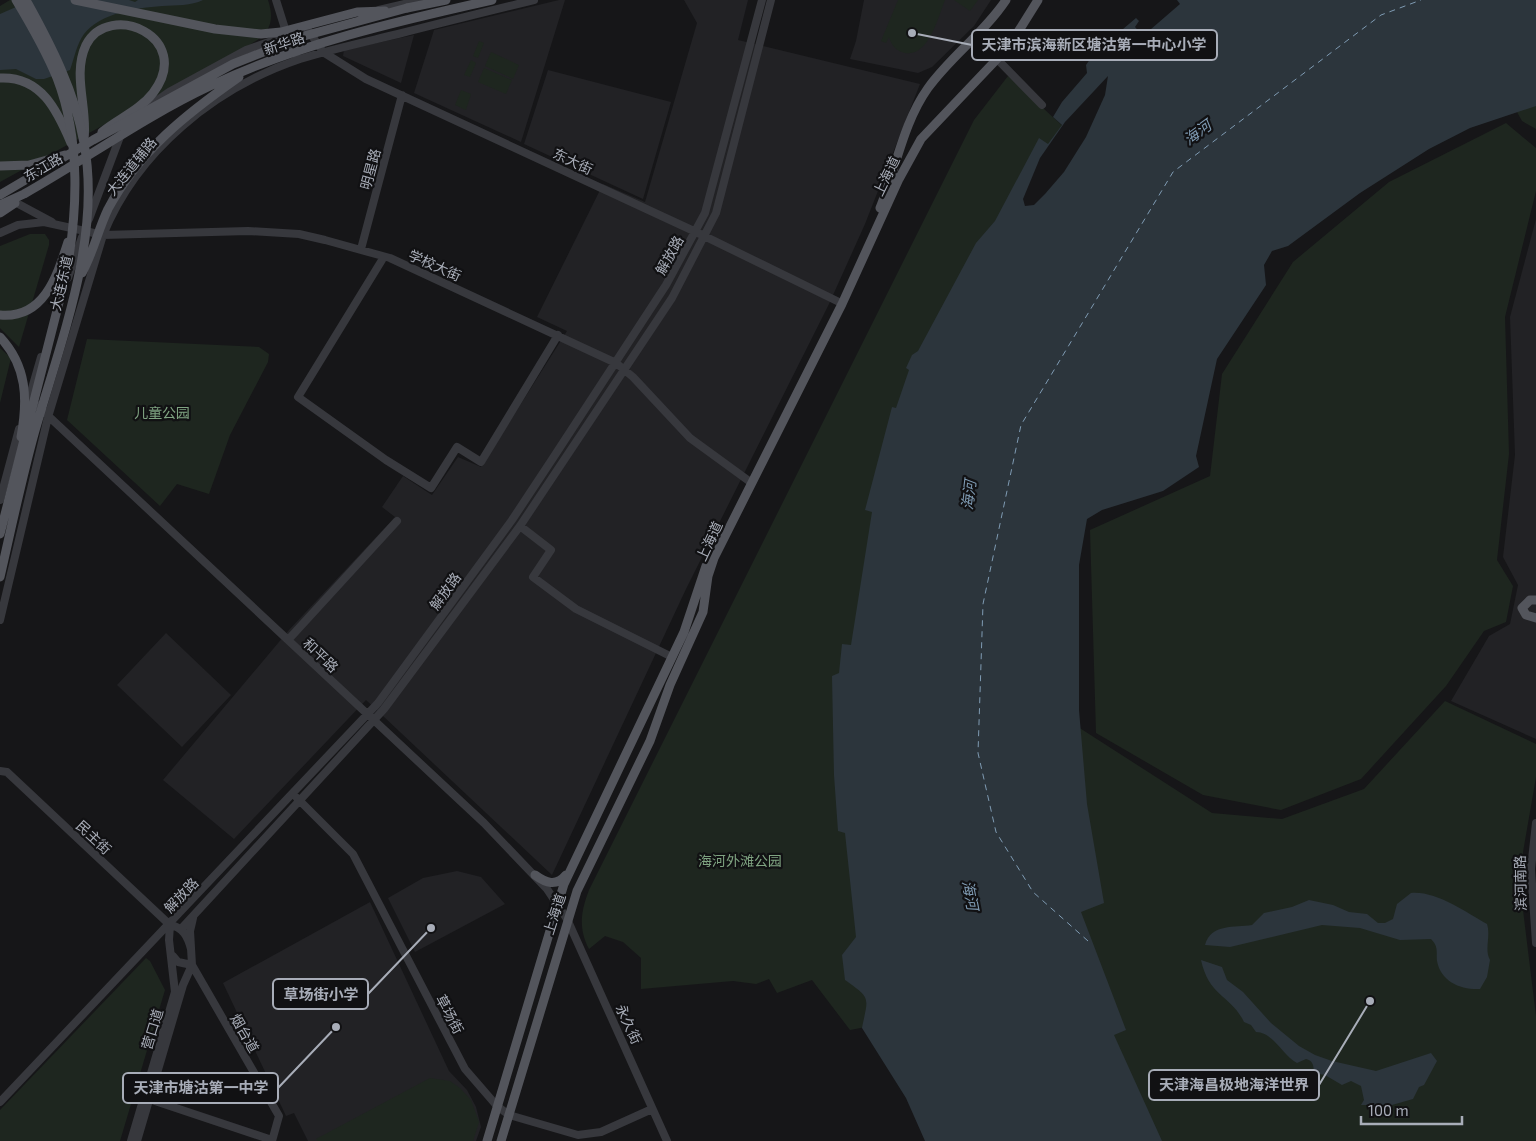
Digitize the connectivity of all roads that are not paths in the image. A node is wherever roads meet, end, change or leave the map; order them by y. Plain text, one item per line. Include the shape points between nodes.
1 (16, 0) edge
2 (26, 0) edge
3 (75, 0) edge
4 (276, 0) edge
5 (421, 0) edge
6 (446, 0) edge
7 (492, 0) edge
8 (534, 0) edge
9 (762, 0) edge
10 (771, 0) edge
11 (1006, 0) edge
12 (1038, 0) edge
13 (407, 8) junction
14 (307, 30) junction
15 (287, 35) junction
16 (323, 52) junction
17 (997, 59) junction
18 (298, 60) junction
19 (250, 70) junction
20 (0, 78) edge
21 (402, 95) junction
22 (1042, 105) dead end
23 (89, 141) junction
24 (72, 145) junction
25 (100, 149) joint
26 (67, 155) junction
27 (0, 166) edge
28 (24, 194) junction
29 (0, 195) edge
30 (0, 205) edge
31 (0, 213) edge
32 (54, 222) junction
33 (84, 230) junction
34 (0, 232) edge
35 (72, 232) junction
36 (696, 232) junction
37 (102, 235) junction
38 (706, 237) junction
39 (361, 249) junction
40 (382, 256) junction
41 (78, 280) junction
42 (839, 302) junction
43 (0, 315) edge
44 (558, 335) junction
45 (0, 336) edge
46 (616, 363) junction
47 (625, 371) junction
48 (29, 398) junction
49 (48, 417) junction
50 (16, 469) junction
51 (749, 481) junction
52 (0, 500) edge
53 (397, 521) dead end
54 (520, 526) junction
55 (0, 534) edge
56 (0, 577) edge
57 (1536, 600) edge
58 (1536, 618) edge
59 (0, 620) edge
60 (288, 640) junction
61 (672, 657) junction
62 (370, 722) junction
63 (0, 771) edge
64 (296, 798) junction
65 (1536, 823) edge
66 (570, 868) junction
67 (535, 875) junction
68 (557, 904) junction
69 (196, 913) junction
70 (567, 919) junction
71 (170, 925) junction
72 (181, 929) junction
73 (1536, 943) edge
74 (191, 950) junction
75 (171, 952) junction
76 (192, 965) junction
77 (147, 1099) junction
78 (0, 1102) edge
79 (497, 1106) junction
80 (652, 1109) junction
81 (509, 1115) junction
82 (131, 1141) edge
83 (137, 1141) edge
84 (272, 1141) edge
85 (487, 1141) edge
86 (502, 1141) edge
87 (667, 1141) edge

1 - 24 main road, 大连东道, bridge via 57,78 69,119
2 - 23 main road, 大连东道, bridge via 60,66
3 - 13 main road, bridge via 215,29 261,34 358,12
4 - 15 street
5 - 14 street, 大连道辅路
6 - 13 main road, 新华路
7 - 19 main road, 新华路, bridge via 398,22 302,50
8 - 16 street, 大连道辅路
9 - 36 street, 解放路 via 705,213
10 - 38 street, 解放路 via 716,213
11 - 42 main road, 上海道 via 922,96
12 - 17 main road, 上海道
13 - 23 main road, 新华路, bridge via 304,36 250,57
14 - 15 street, 大连道辅路
14 - 16 street, 东大街
15 - 18 street
15 - 33 street, 大连道辅路 via 246,50 178,87 129,122 116,144
16 - 18 street, 大连道辅路
16 - 21 street, 东大街 via 358,75
17 - 22 street
17 - 70 main road, 上海道 via 927,130 905,166 842,304 714,558 708,576 704,612 670,685 650,741 582,877
18 - 37 street, 大连道辅路 via 231,90 171,137 128,184
19 - 25 main road, 新华路, bridge via 208,86
19 - 41 main road, bridge via 183,117 144,156 110,207
20 - 24 main road via 23,80 44,94 54,106
21 - 36 street, 东大街
21 - 39 street, 明星路
23 - 23 main road, bridge via 80,72 85,46 95,32 109,24 140,24 150,31 162,50 164,64 160,81 143,103
23 - 26 main road, 东江路, bridge
23 - 41 main road, 大连东道, bridge via 88,208
24 - 35 main road, 大连东道, bridge
25 - 28 main road, 东江路, bridge
26 - 27 main road, bridge via 30,166
26 - 29 main road, 东江路, bridge
28 - 30 main road, 东江路, bridge
28 - 31 main road, bridge
29 - 32 street
32 - 33 street, 学校大街
32 - 34 street via 18,225
33 - 37 street, 学校大街
33 - 48 street, 大连道辅路
35 - 43 main road, bridge via 48,293 25,312
35 - 50 main road, 大连东道, bridge via 56,316
36 - 38 street, 东大街
36 - 46 street, 解放路
37 - 39 street, 学校大街 via 248,231 299,234
37 - 49 street, 大连道辅路
38 - 42 street, 东大街
38 - 47 street, 解放路
39 - 40 street, 学校大街
40 - 44 street, 学校大街
40 - 44 street via 298,396 386,460 431,488 457,447 480,462
41 - 56 main road, 大连东道, bridge via 30,449
42 - 51 main road, 上海道
44 - 46 street, 学校大街
45 - 50 main road, bridge via 16,358 25,386
46 - 47 street, 学校大街
46 - 62 street, 解放路 via 512,520
47 - 51 street, 学校大街 via 690,438
47 - 54 street, 解放路
48 - 49 street, 和平路
48 - 52 street, 大连道辅路
49 - 59 street, 大连道辅路
49 - 60 street, 和平路
50 - 55 main road, 大连东道, bridge
51 - 61 main road, 上海道 via 706,564 691,615
53 - 60 street
54 - 61 street via 551,550 533,578 576,609
54 - 62 street, 解放路
57 - 58 main road via 1530,600 1522,608 1526,615
60 - 62 street, 和平路
61 - 66 main road, 上海道
62 - 64 street, 解放路
62 - 64 street, 解放路 via 349,735
62 - 67 street via 484,823
63 - 71 street, 民主街 via 7,772
64 - 69 street, 解放路
64 - 71 street, 解放路
64 - 79 street, 草场街 via 353,854 465,1069
65 - 73 street, 滨河南路 via 1531,869
66 - 67 main road via 563,879 552,884
66 - 68 main road, 上海道
67 - 68 street
68 - 70 street
68 - 79 main road, 上海道
69 - 72 street, 解放路
69 - 74 street via 190,931
70 - 80 street, 永久街
70 - 81 main road, 上海道
71 - 72 street
71 - 75 street, 营口道
71 - 78 street, 解放路
72 - 74 street
74 - 76 street
75 - 76 street via 178,962
75 - 77 street, 营口道 via 176,992
76 - 77 street, 营口道
76 - 84 street, 烟台道 via 279,1116
77 - 82 street, 营口道
77 - 83 street, 营口道
77 - 84 street
79 - 81 street, 草场街
79 - 85 main road, 上海道
80 - 81 street, 草场街 via 601,1132 578,1135
80 - 87 street, 永久街
81 - 86 main road, 上海道

